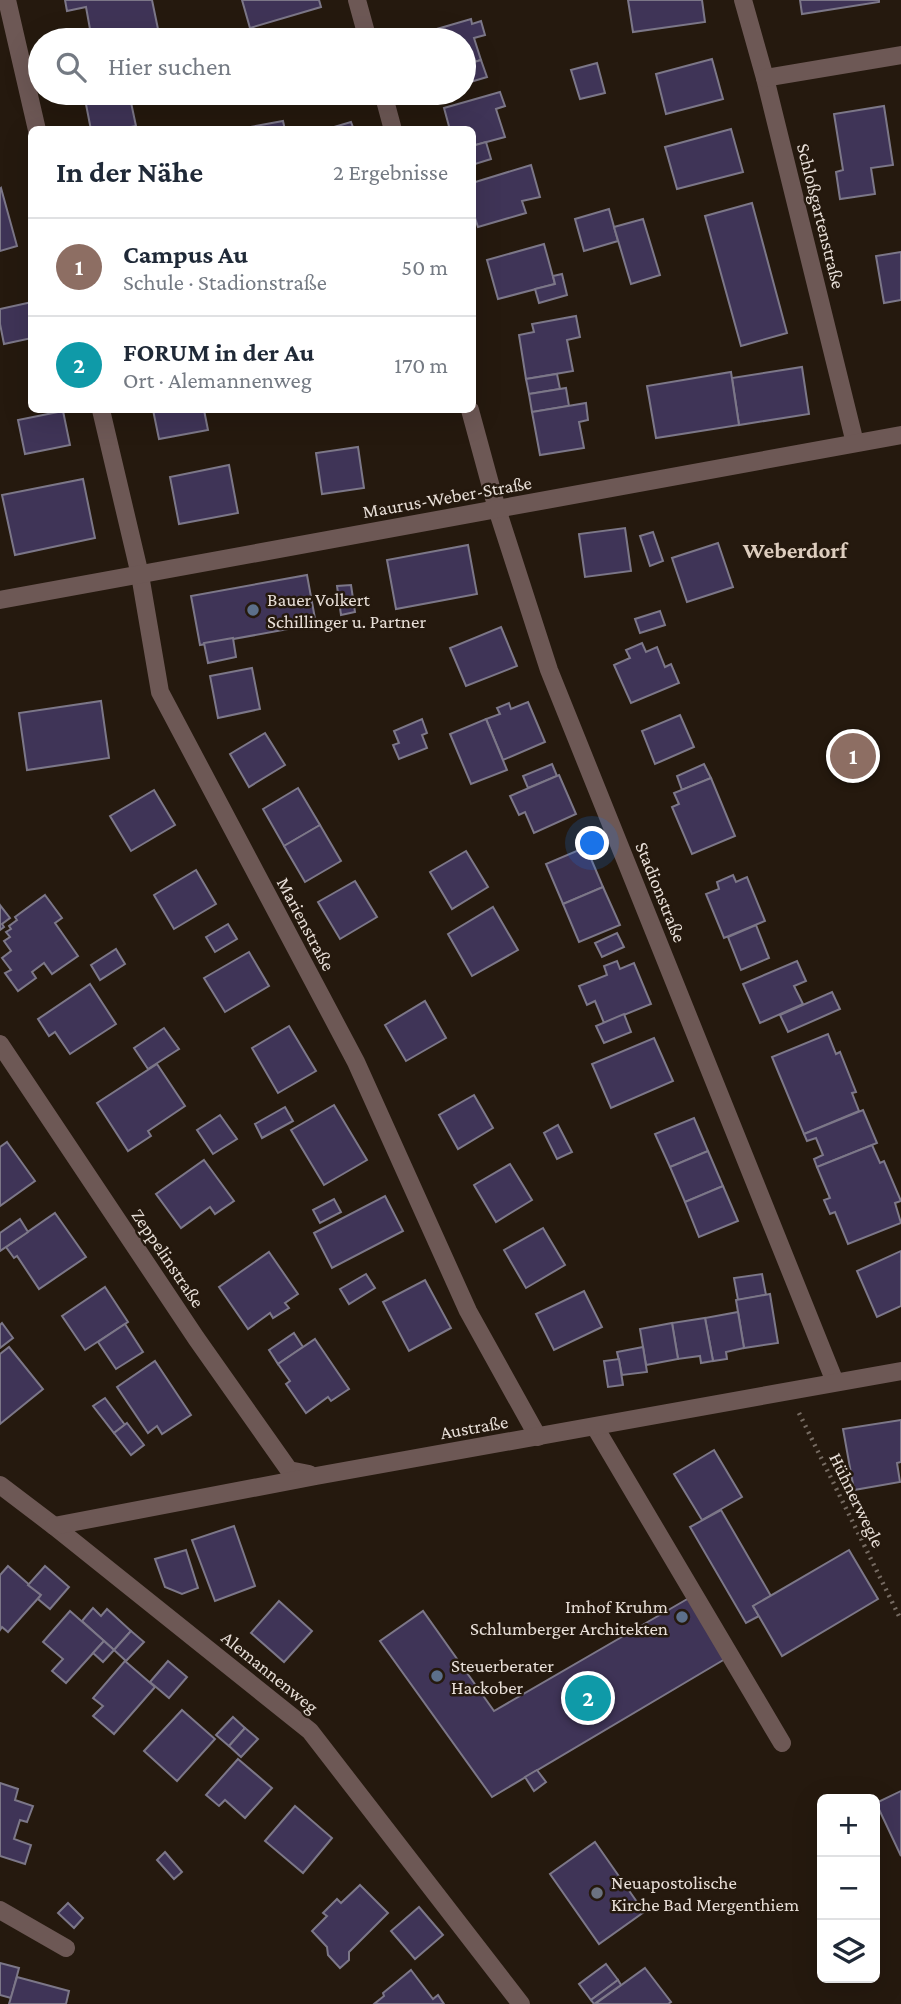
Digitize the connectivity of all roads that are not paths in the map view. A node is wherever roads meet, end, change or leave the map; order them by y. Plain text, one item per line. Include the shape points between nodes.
1 (7, 0) edge
2 (357, 0) edge
3 (743, 0) edge
4 (365, 28) edge
5 (901, 55) edge
6 (765, 78) junction
7 (28, 91) edge
8 (31, 105) edge
9 (386, 105) edge
10 (36, 126) edge
11 (392, 126) edge
12 (102, 413) edge
13 (471, 413) edge
14 (901, 435) edge
15 (855, 443) junction
16 (497, 509) junction
17 (140, 575) junction
18 (0, 600) edge
19 (0, 1044) edge
20 (901, 1371) edge
21 (835, 1382) junction
22 (595, 1427) junction
23 (538, 1437) junction
24 (316, 1476) junction
25 (0, 1485) edge
26 (54, 1526) junction
27 (782, 1743) dead end
28 (0, 1910) edge
29 (66, 1948) dead end
30 (521, 2004) edge

1 - 7 street
2 - 4 street
3 - 6 street, Schloßgartenstraße
5 - 6 street
6 - 15 street, Schloßgartenstraße
8 - 10 street
9 - 11 street
12 - 17 street, Marienstraße
13 - 16 street, Stadionstraße
14 - 15 street, Maurus-Weber-Straße
15 - 16 street, Maurus-Weber-Straße
16 - 17 street, Maurus-Weber-Straße
16 - 21 street, Stadionstraße via 550,670
17 - 18 street, Maurus-Weber-Straße
17 - 23 street, Marienstraße via 160,692 356,1062 468,1311
19 - 24 street, Zeppelinstraße via 289,1470
20 - 21 street, Austraße
21 - 22 street, Austraße
22 - 23 street, Austraße
22 - 27 street
23 - 24 street, Austraße
24 - 26 street, Austraße
25 - 26 street, Alemannenweg
26 - 30 street, Alemannenweg via 310,1731
28 - 29 street

